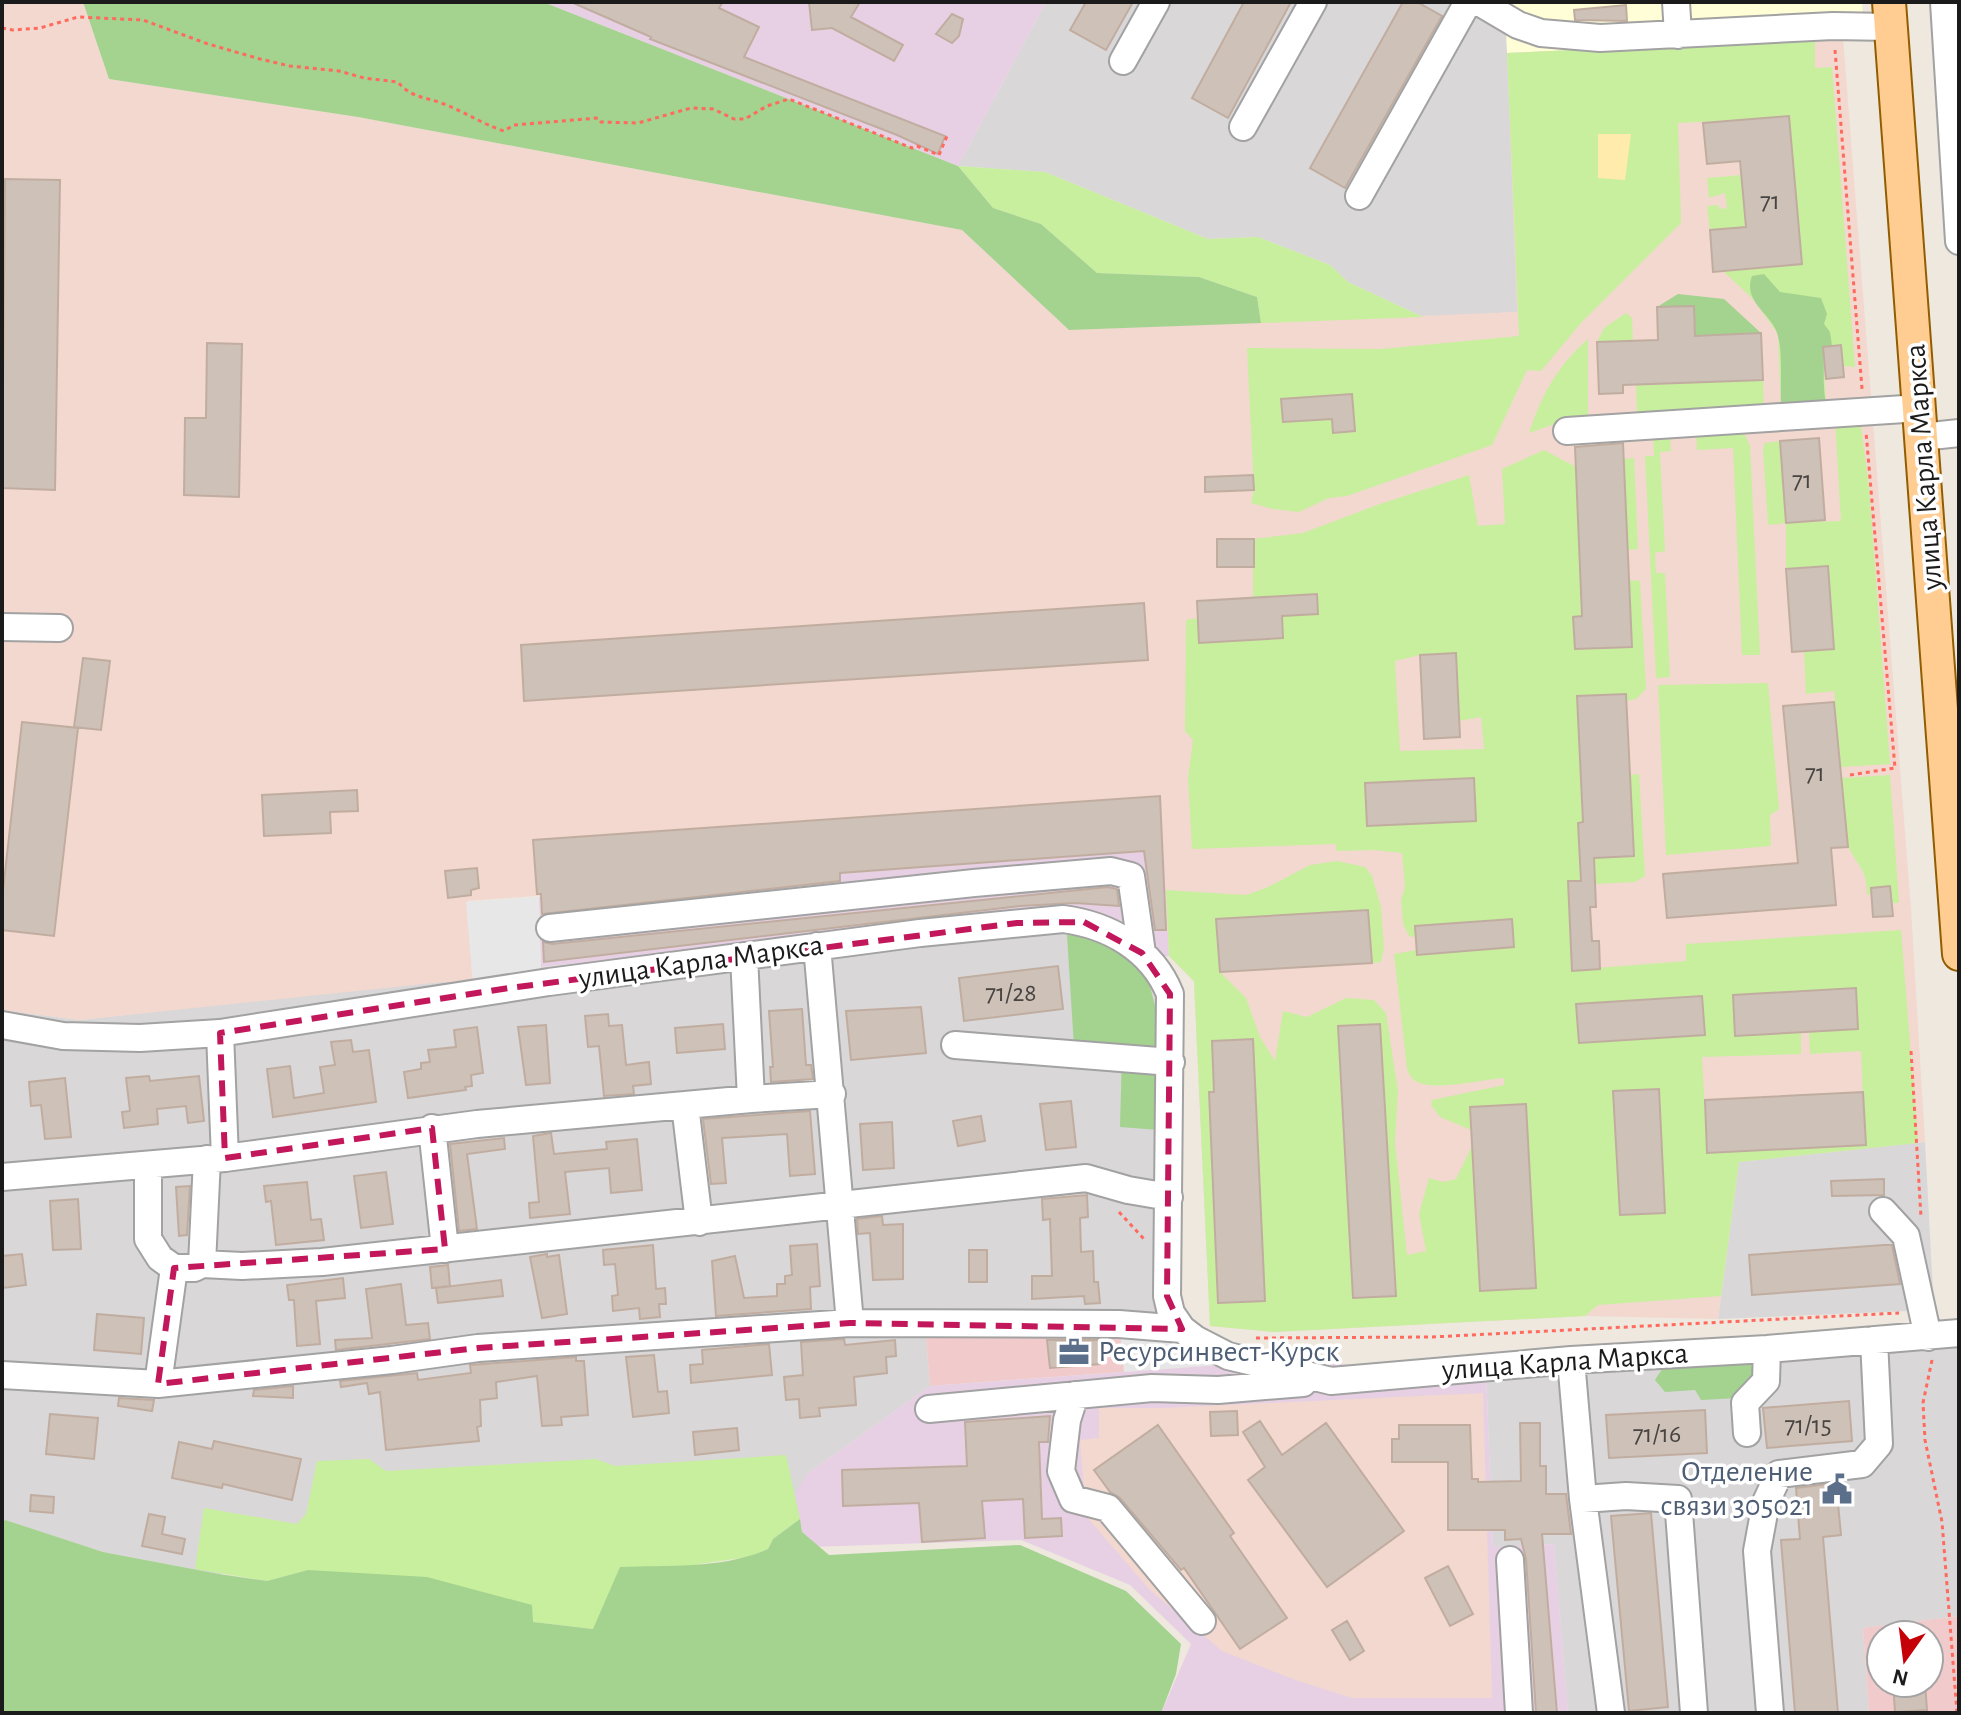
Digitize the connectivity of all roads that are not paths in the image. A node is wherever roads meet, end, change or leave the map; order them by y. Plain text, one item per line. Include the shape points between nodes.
1 (1156, 2) edge
2 (1313, 2) edge
3 (1468, 2) edge
4 (1479, 2) edge
5 (1676, 2) edge
6 (1944, 2) edge
7 (1890, 15) edge
8 (1678, 35) junction
9 (1123, 61) dead end
10 (1243, 127) dead end
11 (1359, 196) dead end
12 (1959, 241) edge
13 (1921, 422) junction
14 (1567, 431) dead end
15 (1959, 433) edge
16 (2, 627) edge
17 (59, 628) dead end
18 (550, 928) dead end
19 (817, 946) junction
20 (1142, 953) junction
21 (1959, 954) edge
22 (744, 956) junction
23 (2, 1025) edge
24 (220, 1033) junction
25 (955, 1045) dead end
26 (1171, 1062) junction
27 (832, 1094) junction
28 (751, 1099) junction
29 (685, 1105) junction
30 (432, 1128) junction
31 (216, 1158) junction
32 (148, 1165) junction
33 (2, 1177) edge
34 (1169, 1197) junction
35 (839, 1205) junction
36 (1883, 1211) dead end
37 (699, 1222) junction
38 (445, 1249) junction
39 (202, 1264) junction
40 (174, 1268) junction
41 (850, 1323) junction
42 (1182, 1329) junction
43 (1959, 1333) edge
44 (1928, 1337) junction
45 (1874, 1340) junction
46 (1767, 1349) junction
47 (1571, 1360) junction
48 (2, 1375) edge
49 (1331, 1381) junction
50 (158, 1384) junction
51 (1075, 1395) junction
52 (929, 1409) dead end
53 (1747, 1433) dead end
54 (1583, 1499) junction
55 (1510, 1560) dead end
56 (1202, 1621) dead end
57 (1519, 1713) edge
58 (1611, 1713) edge
59 (1694, 1713) edge
60 (1770, 1713) edge

1 - 9 street
2 - 10 street
3 - 11 street
4 - 8 street, улица Карла Маркса via 1541,33 1600,38
5 - 8 street
6 - 12 street
7 - 8 street, улица Карла Маркса via 1833,26
7 - 13 main road, улица Карла Маркса
13 - 14 street
13 - 15 street
13 - 21 main road, улица Карла Маркса
16 - 17 street
18 - 20 street via 1111,871 1131,876
19 - 20 street, улица Карла Маркса via 1063,919 1102,927
19 - 22 street, улица Карла Маркса
19 - 27 street
20 - 26 street, улица Карла Маркса via 1162,974 1170,994
22 - 24 street, улица Карла Маркса
22 - 28 street
23 - 24 street, улица Карла Маркса via 63,1036
24 - 31 street
25 - 26 street
26 - 34 street, улица Карла Маркса
27 - 28 street
27 - 35 street
28 - 29 street
29 - 30 street
29 - 37 street
30 - 31 street
30 - 38 street
31 - 32 street
31 - 39 street
32 - 33 street
32 - 40 street via 148,1239
34 - 35 street via 1086,1178
34 - 42 street, улица Карла Маркса via 1167,1296
35 - 37 street
35 - 41 street
36 - 44 street via 1906,1236
37 - 38 street
38 - 39 street via 322,1262
39 - 40 street
40 - 50 street
41 - 42 street, улица Карла Маркса
41 - 50 street, улица Карла Маркса via 478,1348
42 - 49 street, улица Карла Маркса via 1228,1356
43 - 44 street, улица Карла Маркса
44 - 45 street, улица Карла Маркса
45 - 46 street, улица Карла Маркса
45 - 60 street via 1879,1444 1862,1464 1779,1474 1766,1502 1757,1551
46 - 47 street, улица Карла Маркса
46 - 53 street via 1766,1381 1745,1403
47 - 49 street, улица Карла Маркса
47 - 54 street
48 - 50 street, улица Карла Маркса
49 - 51 street
51 - 52 street
51 - 56 street via 1061,1471 1073,1499 1108,1508
54 - 58 street
54 - 59 street via 1678,1499
55 - 57 street

